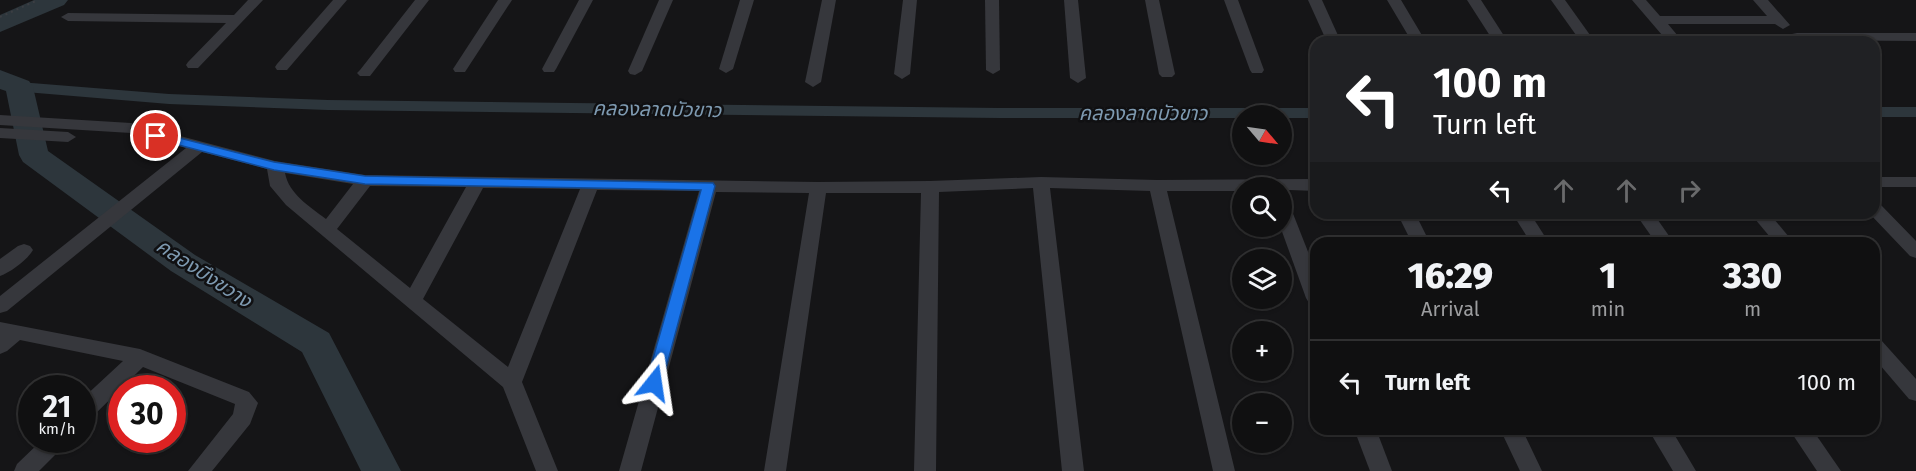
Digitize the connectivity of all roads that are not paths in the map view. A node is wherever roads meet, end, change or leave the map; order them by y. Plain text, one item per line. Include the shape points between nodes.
1 (256, 0) edge
2 (340, 0) edge
3 (422, 0) edge
4 (505, 0) edge
5 (586, 0) edge
6 (666, 0) edge
7 (747, 0) edge
8 (830, 0) edge
9 (910, 0) edge
10 (992, 0) edge
11 (1071, 0) edge
12 (1152, 0) edge
13 (1231, 0) edge
14 (1315, 0) edge
15 (1394, 0) edge
16 (1474, 0) edge
17 (1558, 0) edge
18 (1639, 0) edge
19 (1760, 0) edge
20 (68, 17) dead end
21 (238, 19) junction
22 (1658, 20) junction
23 (1779, 20) junction
24 (1331, 36) edge
25 (1415, 36) edge
26 (1498, 36) edge
27 (1584, 36) edge
28 (1671, 36) edge
29 (1795, 36) edge
30 (1880, 40) edge
31 (1913, 40) edge
32 (193, 65) dead end
33 (282, 67) dead end
34 (460, 69) dead end
35 (549, 69) dead end
36 (726, 69) dead end
37 (993, 70) dead end
38 (1257, 70) dead end
39 (634, 71) dead end
40 (365, 73) dead end
41 (902, 74) dead end
42 (1167, 74) dead end
43 (1078, 78) dead end
44 (813, 82) dead end
45 (0, 120) edge
46 (0, 133) edge
47 (156, 136) junction
48 (199, 146) junction
49 (274, 166) junction
50 (365, 180) junction
51 (1041, 182) junction
52 (1880, 182) edge
53 (1916, 182) edge
54 (477, 183) junction
55 (591, 184) junction
56 (1310, 185) edge
57 (709, 186) junction
58 (1157, 186) junction
59 (1232, 186) edge
60 (1292, 186) edge
61 (930, 187) junction
62 (818, 188) junction
63 (1880, 214) edge
64 (1409, 219) edge
65 (1525, 219) edge
66 (1648, 219) edge
67 (1764, 219) edge
68 (327, 230) junction
69 (1292, 235) edge
70 (1418, 237) edge
71 (1536, 237) edge
72 (1661, 237) edge
73 (1780, 237) edge
74 (24, 250) dead end
75 (1916, 252) edge
76 (0, 269) edge
77 (1310, 282) edge
78 (413, 300) junction
79 (0, 306) edge
80 (9, 330) edge
81 (0, 346) edge
82 (1880, 352) edge
83 (140, 357) junction
84 (512, 382) junction
85 (1916, 393) edge
86 (96, 400) edge
87 (1367, 435) edge
88 (1514, 435) edge
89 (1663, 435) edge
90 (1804, 435) edge
91 (43, 453) edge
92 (25, 471) edge
93 (199, 471) edge
94 (547, 471) edge
95 (630, 471) edge
96 (775, 471) edge
97 (925, 471) edge
98 (1073, 471) edge
99 (1224, 471) edge
100 (1381, 471) edge
101 (1531, 471) edge
102 (1685, 471) edge
103 (1830, 471) edge

1 - 21 street
2 - 33 street
3 - 40 street
4 - 34 street
5 - 35 street
6 - 39 street
7 - 36 street
8 - 44 street
9 - 41 street
10 - 37 street
11 - 43 street
12 - 42 street
13 - 38 street
14 - 24 street
15 - 25 street
16 - 26 street
17 - 27 street
18 - 22 street
19 - 23 street
20 - 21 street
21 - 32 street
22 - 23 street
22 - 28 street
23 - 29 street
30 - 31 street
45 - 47 street via 131,128
46 - 47 street via 118,140
47 - 48 street
48 - 49 street
48 - 79 street
49 - 50 street
49 - 68 street via 279,186
50 - 54 street
50 - 68 street
51 - 58 street
51 - 61 street
51 - 98 street
52 - 53 street
54 - 55 street
54 - 78 street
55 - 57 street
55 - 84 street
56 - 60 street
57 - 62 street
57 - 95 street
58 - 59 street
58 - 99 street
61 - 62 street
61 - 97 street
62 - 96 street
63 - 75 street
64 - 70 street
65 - 71 street
66 - 72 street
67 - 73 street
68 - 78 street
69 - 77 street
74 - 76 street
78 - 84 street
80 - 81 street
80 - 83 street
82 - 85 street
83 - 86 street
83 - 93 street via 247,403 242,418
84 - 94 street
87 - 100 street
88 - 101 street
89 - 102 street
90 - 103 street
91 - 92 street

